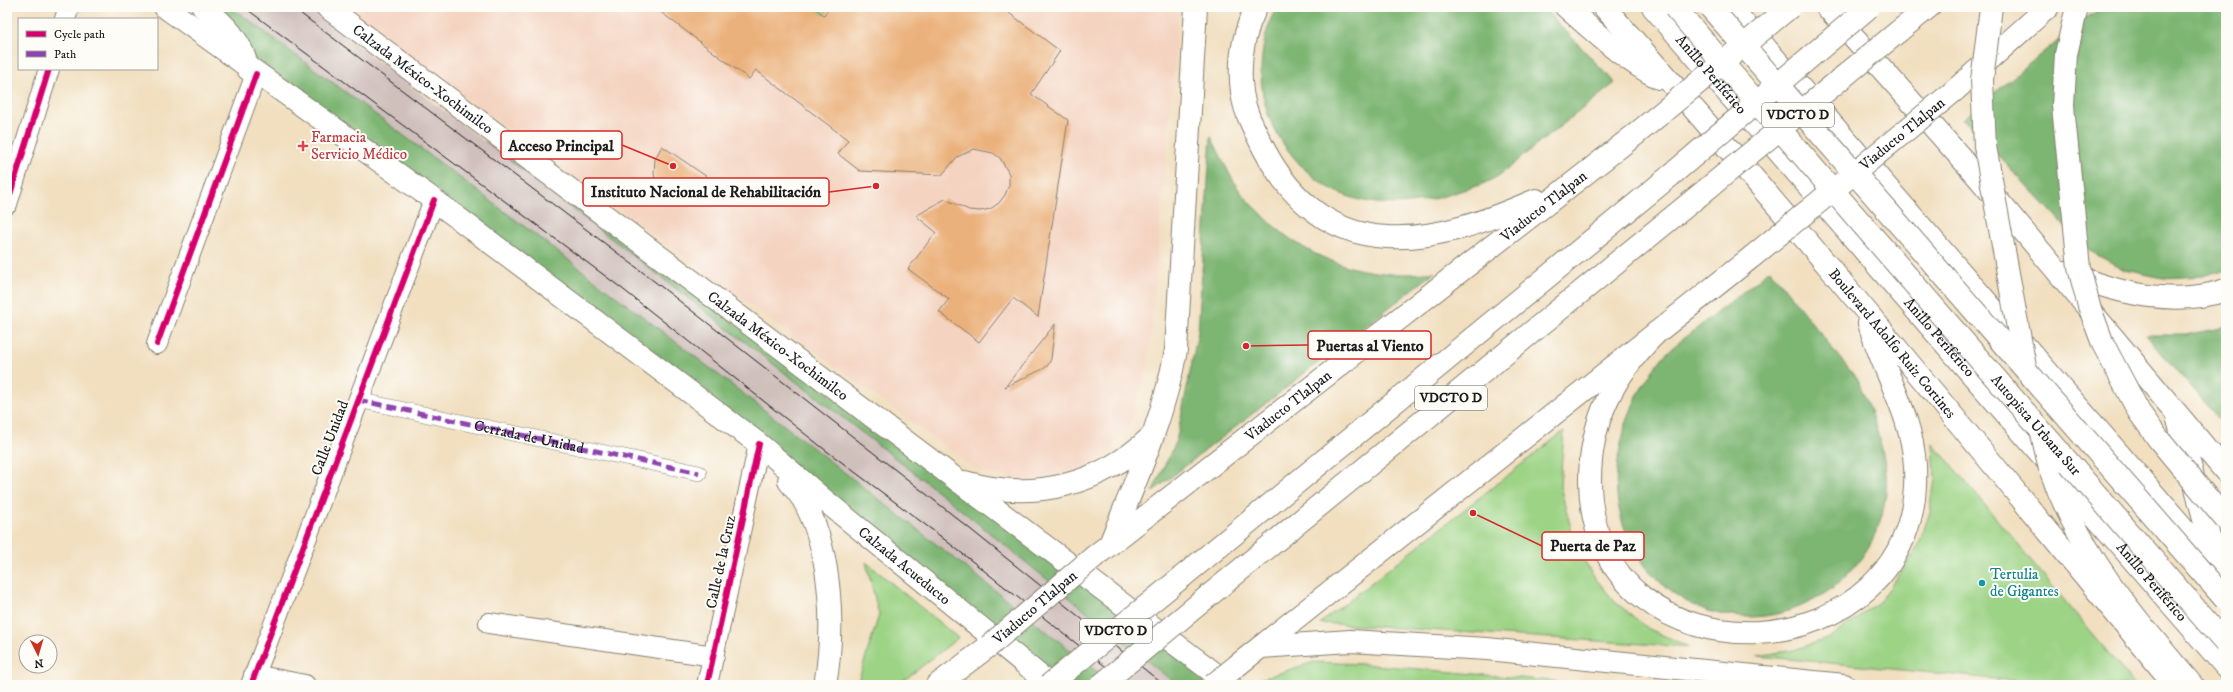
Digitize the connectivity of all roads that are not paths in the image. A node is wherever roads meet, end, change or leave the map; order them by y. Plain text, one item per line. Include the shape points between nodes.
1 (69, 7) edge
2 (165, 7) edge
3 (203, 7) edge
4 (326, 7) edge
5 (1196, 7) edge
6 (1256, 7) edge
7 (1566, 7) edge
8 (1604, 7) edge
9 (1653, 7) edge
10 (1674, 7) edge
11 (1710, 7) edge
12 (1730, 7) edge
13 (1790, 7) edge
14 (1827, 7) edge
15 (1869, 7) edge
16 (1929, 7) edge
17 (1991, 7) edge
18 (2077, 7) edge
19 (2047, 9) edge
20 (65, 18) edge
21 (49, 70) edge
22 (252, 71) junction
23 (1674, 86) junction
24 (1575, 179) junction
25 (434, 200) junction
26 (7, 204) edge
27 (2051, 265) junction
28 (2226, 290) edge
29 (1866, 312) junction
30 (1656, 333) junction
31 (156, 344) dead end
32 (358, 400) junction
33 (2177, 416) junction
34 (1155, 434) junction
35 (759, 444) junction
36 (2226, 472) edge
37 (699, 473) dead end
38 (956, 479) junction
39 (2226, 520) edge
40 (1102, 551) junction
41 (2221, 571) edge
42 (2226, 600) edge
43 (489, 623) dead end
44 (2226, 644) edge
45 (1261, 647) junction
46 (714, 656) junction
47 (2226, 667) edge
48 (253, 680) edge
49 (305, 685) edge
50 (707, 685) edge
51 (824, 685) edge
52 (937, 685) edge
53 (1050, 685) edge
54 (1101, 685) edge
55 (1212, 685) edge
56 (1230, 685) edge
57 (1844, 685) edge
58 (2175, 685) edge
59 (2192, 685) edge

1 - 20 street
2 - 22 main road
3 - 22 main road via 232,33
4 - 38 main road, Calzada México-Xochimilco
5 - 34 main road via 1176,350
6 - 24 main road via 1244,37 1241,56 1242,93 1246,111 1266,155 1285,184 1298,198 1328,220 1366,234 1386,237 1428,235 1465,227 1501,215 1539,199
7 - 23 main road via 1628,59
8 - 23 main road, Boulevard Adolfo Ruiz Cortines
9 - 47 main road, Anillo Periférico
10 - 44 main road, Autopista Urbana Sur, bridge
11 - 42 main road, Autopista Urbana Sur, bridge
12 - 41 main road
13 - 24 main road, Viaducto Tlalpan, bridge via 1636,134
14 - 27 main road via 1978,177
15 - 53 main road, VDCTO D, bridge via 1670,176
16 - 54 main road, VDCTO D, bridge
17 - 59 main road, bridge via 1982,80 1985,146 2019,344 2050,469 2071,521 2103,575 2137,621
18 - 39 main road, bridge via 2066,54 2063,106 2078,268 2089,306 2104,344 2139,412
19 - 30 main road, Viaducto Tlalpan, bridge via 1954,91 1754,256
21 - 26 street
22 - 25 main road
22 - 31 street
23 - 29 main road, Boulevard Adolfo Ruiz Cortines
24 - 40 main road, Viaducto Tlalpan
25 - 32 street, Calle Unidad
25 - 35 main road
27 - 28 main road via 2096,283 2150,296 2194,298
27 - 33 main road
29 - 30 main road via 1882,362 1901,404 1913,446 1915,486 1908,527 1901,547 1890,566 1875,584 1857,598 1817,619 1774,630 1752,632 1710,628 1680,620 1640,596 1624,580 1602,545 1596,527 1590,488 1590,465 1598,426 1609,394 1622,372
29 - 58 main road, Boulevard Adolfo Ruiz Cortines
30 - 45 main road
32 - 37 street, Cerrada de Unidad
32 - 48 street, Calle Unidad
33 - 36 main road
33 - 41 main road
34 - 38 main road via 1137,450 1096,476 1050,489 1003,490
34 - 40 main road
35 - 46 street, Calle de la Cruz
35 - 51 main road via 805,503 816,532 826,576 830,618 830,644
35 - 53 main road, Calzada Acueducto
38 - 56 main road, Calzada México-Xochimilco
40 - 52 main road, Viaducto Tlalpan, bridge via 989,646
43 - 46 street
45 - 55 main road, bridge
45 - 57 main road via 1350,641 1487,649
46 - 50 street, Calle de la Cruz
48 - 49 street

